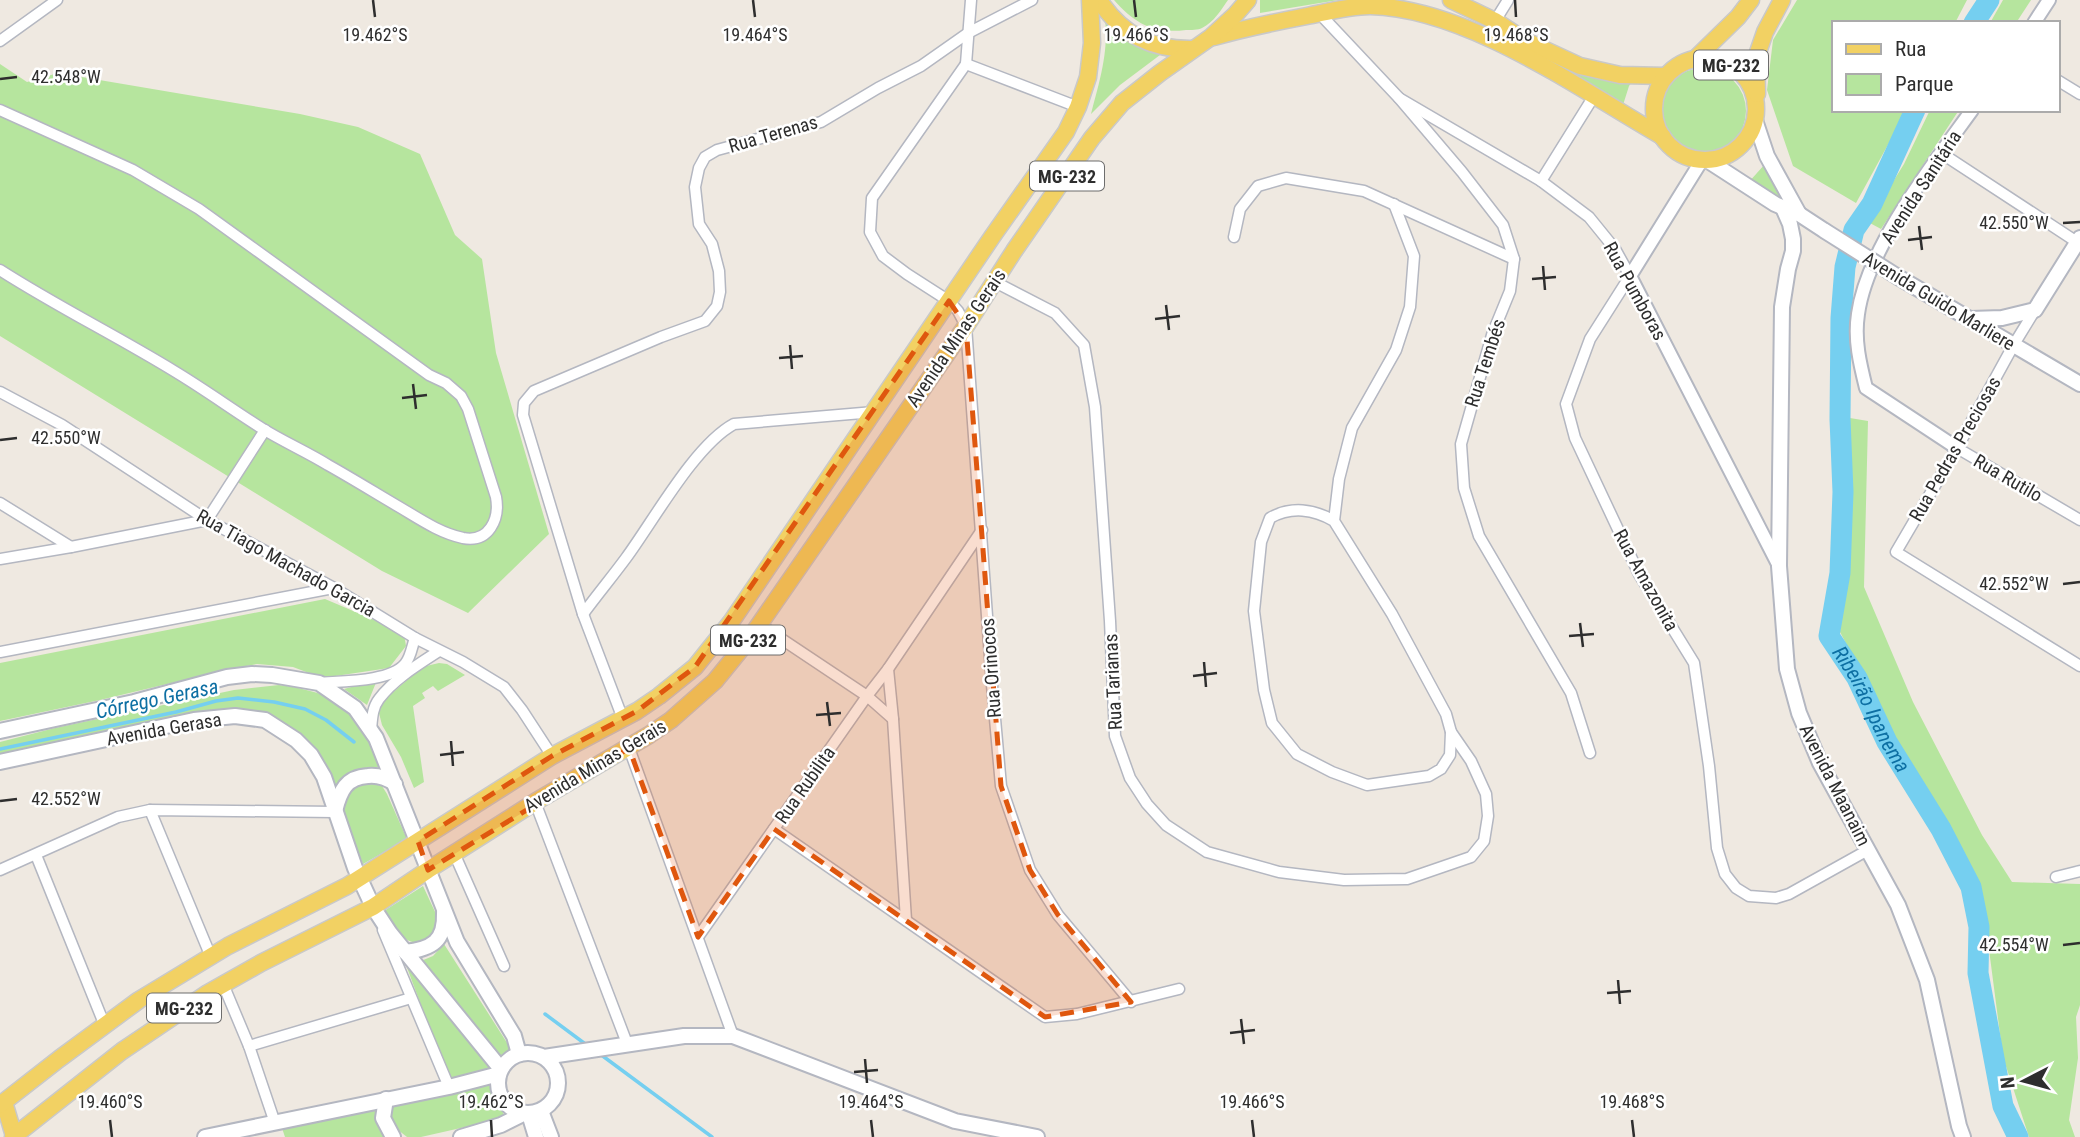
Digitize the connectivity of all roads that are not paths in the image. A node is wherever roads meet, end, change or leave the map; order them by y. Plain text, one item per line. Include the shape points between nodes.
1 (971, 0) edge
2 (1032, 0) edge
3 (1090, 0) edge
4 (1099, 0) edge
5 (1248, 0) edge
6 (1451, 0) edge
7 (1508, 0) edge
8 (1751, 0) edge
9 (1782, 0) edge
10 (2049, 0) edge
11 (54, 2) edge
12 (1319, 13) junction
13 (1495, 21) junction
14 (2035, 21) edge
15 (968, 33) junction
16 (1211, 37) junction
17 (0, 41) edge
18 (1193, 49) junction
19 (1696, 58) junction
20 (966, 64) junction
21 (1666, 76) junction
22 (2059, 81) edge
23 (2080, 94) edge
24 (1594, 96) junction
25 (1399, 99) junction
26 (1078, 107) junction
27 (0, 110) edge
28 (1756, 112) junction
29 (1971, 112) edge
30 (1662, 136) junction
31 (1941, 153) junction
32 (1704, 160) junction
33 (1541, 181) junction
34 (1394, 204) junction
35 (1783, 208) junction
36 (1799, 214) junction
37 (1820, 228) junction
38 (1234, 237) dead end
39 (2079, 241) edge
40 (1793, 251) junction
41 (1514, 259) junction
42 (0, 270) edge
43 (1630, 276) junction
44 (995, 282) junction
45 (949, 301) junction
46 (2035, 310) junction
47 (1969, 319) junction
48 (966, 326) junction
49 (2013, 346) junction
50 (2080, 384) edge
51 (1866, 388) joint
52 (0, 392) edge
53 (874, 412) junction
54 (265, 430) junction
55 (1957, 448) junction
56 (0, 503) edge
57 (207, 520) junction
58 (2080, 520) edge
59 (1334, 521) junction
60 (982, 530) junction
61 (71, 547) junction
62 (0, 559) edge
63 (1779, 566) junction
64 (334, 587) junction
65 (583, 614) junction
66 (759, 624) junction
67 (415, 638) junction
68 (439, 651) junction
69 (0, 652) edge
70 (2080, 666) edge
71 (888, 669) junction
72 (319, 683) junction
73 (867, 696) junction
74 (623, 719) junction
75 (893, 719) junction
76 (371, 730) junction
77 (0, 731) edge
78 (1451, 732) junction
79 (629, 748) junction
80 (1590, 753) dead end
81 (552, 756) junction
82 (0, 762) edge
83 (395, 784) junction
84 (535, 802) junction
85 (150, 810) junction
86 (335, 812) junction
87 (774, 829) junction
88 (418, 841) junction
89 (1868, 850) junction
90 (454, 853) junction
91 (36, 855) junction
92 (0, 870) edge
93 (428, 870) junction
94 (2080, 871) edge
95 (2056, 877) dead end
96 (360, 878) junction
97 (373, 907) junction
98 (444, 908) junction
99 (906, 920) junction
100 (698, 937) junction
101 (405, 952) junction
102 (211, 957) junction
103 (504, 966) dead end
104 (223, 984) junction
105 (1180, 989) dead end
106 (411, 998) junction
107 (1132, 1002) junction
108 (105, 1026) junction
109 (733, 1036) junction
110 (249, 1046) junction
111 (628, 1046) junction
112 (519, 1054) junction
113 (544, 1058) junction
114 (500, 1072) junction
115 (449, 1087) junction
116 (386, 1099) junction
117 (1, 1100) edge
118 (531, 1113) junction
119 (277, 1130) edge
120 (469, 1136) edge
121 (13, 1137) edge
122 (205, 1137) edge
123 (393, 1137) edge
124 (536, 1137) edge
125 (551, 1137) edge
126 (1037, 1137) edge
127 (1963, 1137) edge

1 - 15 street
2 - 15 street, Rua Terenas
3 - 26 main road, Avenida Minas Gerais / MG-232 via 1092,43
4 - 18 main road via 1124,29 1168,49
5 - 16 main road, MG-232
6 - 13 main road, MG-232
7 - 13 street
8 - 19 main road, MG-232
9 - 28 main road, MG-232 via 1756,58
10 - 14 street
11 - 17 street
12 - 16 main road, MG-232
12 - 24 main road, MG-232 via 1366,6 1413,11 1474,32
12 - 25 street, Rua Tembés
13 - 21 main road, MG-232 via 1580,66 1620,75
15 - 20 street
15 - 65 street, Rua Terenas via 921,66 821,122 705,157 695,187 696,202 699,224 712,244 719,271 717,306 705,320 534,391 524,403 523,415
16 - 18 main road, MG-232
18 - 44 main road, Avenida Minas Gerais / MG-232 via 1108,119
19 - 21 main road, MG-232 via 1679,64
19 - 28 main road, MG-232 via 1717,58 1736,67 1750,83
20 - 26 street
20 - 45 street via 872,198 870,232 883,256
21 - 30 main road, MG-232 via 1654,106
22 - 23 street
24 - 30 main road, MG-232
24 - 33 street
25 - 33 street, Rua Pumboras
25 - 41 street, Rua Tembés via 1503,225
26 - 45 main road, Avenida Minas Gerais / MG-232 via 1066,132
27 - 54 street via 133,170 188,202 446,383 468,409 496,497 497,518 475,538 437,530
28 - 32 main road via 1743,144 1720,158
28 - 36 main road, Avenida Guido Marliere via 1768,156
29 - 31 street, Avenida Sanitária
30 - 32 main road, MG-232 via 1679,153
31 - 39 street
31 - 51 street, Avenida Sanitária via 1893,228 1863,288 1857,351
32 - 35 main road, Avenida Guido Marliere
32 - 43 street, Rua Amazonita
33 - 43 street, Rua Pumboras via 1589,217
34 - 38 street via 1364,191 1286,178 1258,186 1240,209
34 - 41 street
34 - 59 street via 1414,256 1410,306 1396,350 1352,428
35 - 36 main road, Avenida Guido Marliere
35 - 40 main road, Avenida Maanaim via 1792,230
36 - 37 main road, Avenida Guido Marliere
37 - 40 main road, Avenida Maanaim
37 - 47 main road, Avenida Guido Marliere, bridge
39 - 46 main road, Rua Pedras Preciosas
40 - 63 main road, Avenida Maanaim via 1782,307
41 - 80 street, Rua Tembés via 1510,291 1492,335 1461,444 1464,488 1479,536 1571,693
42 - 54 street via 175,371
43 - 63 street, Rua Pumboras
43 - 89 street, Rua Amazonita via 1590,339 1566,404 1575,438 1639,574 1694,663 1717,848 1725,874 1749,896 1776,898
44 - 48 main road, Avenida Minas Gerais / MG-232
44 - 78 street, Rua Tarianas via 1055,313 1084,345 1095,407 1115,736 1130,778 1166,825 1207,852 1279,872 1343,880 1407,879 1471,857 1484,841 1486,794
45 - 48 street, Rua Orinocos
45 - 53 main road, Avenida Minas Gerais / MG-232
46 - 47 main road
46 - 49 street, Rua Pedras Preciosas
47 - 49 main road, Avenida Guido Marliere
48 - 60 street, Rua Orinocos
48 - 66 main road, Avenida Minas Gerais / MG-232
49 - 50 main road, Avenida Guido Marliere
49 - 55 street, Rua Pedras Preciosas
51 - 55 street, Rua Rutilo
52 - 57 street, Rua Tiago Machado Garcia via 62,425
53 - 65 street via 734,424 721,431
53 - 74 main road, Avenida Minas Gerais / MG-232 via 710,650 659,696
54 - 57 street
55 - 58 street, Rua Rutilo
55 - 70 street, Rua Pedras Preciosas via 1896,552
56 - 61 street
57 - 61 street
57 - 64 street, Rua Tiago Machado Garcia
59 - 78 street, Rua Tarianas via 1411,647
59 - 78 street via 1321,513 1280,512 1270,518 1261,542 1254,611 1272,723 1297,754 1367,785 1429,776 1441,769 1450,755
60 - 71 street, Rua Rubilita
60 - 107 street, Rua Orinocos via 1001,786 1030,870 1058,915
61 - 62 street
63 - 89 main road, Avenida Maanaim via 1787,669 1798,713
64 - 67 street, Rua Tiago Machado Garcia
64 - 69 street
65 - 74 street
66 - 73 street
66 - 79 main road, Avenida Minas Gerais / MG-232 via 715,681 671,720
67 - 68 street, Rua Tiago Machado Garcia
67 - 72 street via 399,670
68 - 76 street via 378,700
68 - 81 street, Rua Tiago Machado Garcia via 504,687
71 - 73 street, Rua Rubilita
71 - 75 street
72 - 76 main road, Avenida Gerasa via 355,708
72 - 77 main road, Avenida Gerasa via 240,675
73 - 75 street
73 - 87 street, Rua Rubilita
74 - 81 main road, Avenida Minas Gerais / MG-232
75 - 99 street
76 - 83 main road, Avenida Gerasa
79 - 84 main road, Avenida Minas Gerais / MG-232
79 - 100 street
81 - 88 main road, Avenida Minas Gerais / MG-232
82 - 86 main road, Avenida Gerasa via 194,720 250,717 277,727 311,755
83 - 86 main road via 374,775 356,777 338,797
83 - 88 main road, Avenida Gerasa
84 - 90 main road, Avenida Minas Gerais / MG-232
84 - 111 street
85 - 86 street
85 - 91 street via 118,817
85 - 102 street
86 - 96 main road, Avenida Gerasa
87 - 99 street
87 - 100 street, Rua Rubilita
88 - 93 main road, Avenida Gerasa
88 - 96 main road, Avenida Minas Gerais / MG-232
89 - 127 main road, Avenida Maanaim via 1898,905 1927,980
90 - 93 main road, Avenida Minas Gerais / MG-232
90 - 103 street
91 - 92 street
91 - 108 street
93 - 97 main road, Avenida Minas Gerais / MG-232
93 - 98 main road
94 - 95 street
96 - 97 main road, Avenida Gerasa
96 - 102 main road, Avenida Minas Gerais / MG-232
97 - 101 main road
97 - 104 main road, Avenida Minas Gerais / MG-232
97 - 106 street
98 - 101 main road via 441,937 430,946
98 - 112 main road via 457,942 514,1036
99 - 107 street via 1045,1017
100 - 109 street
101 - 114 main road
102 - 108 main road, Avenida Minas Gerais / MG-232
104 - 110 street
104 - 121 main road, Avenida Minas Gerais / MG-232 via 122,1051
105 - 107 street
106 - 110 street
106 - 115 street
108 - 117 main road, Avenida Minas Gerais / MG-232
109 - 111 main road via 684,1036
109 - 126 main road via 955,1121
110 - 119 street
111 - 113 main road
112 - 113 main road
112 - 114 main road
113 - 118 main road via 555,1070 558,1086 553,1101
114 - 115 main road
114 - 118 main road via 498,1089 508,1106
115 - 116 main road
116 - 119 main road
116 - 123 main road via 383,1118
117 - 121 main road
118 - 120 main road
118 - 124 main road
118 - 125 main road
119 - 122 main road

